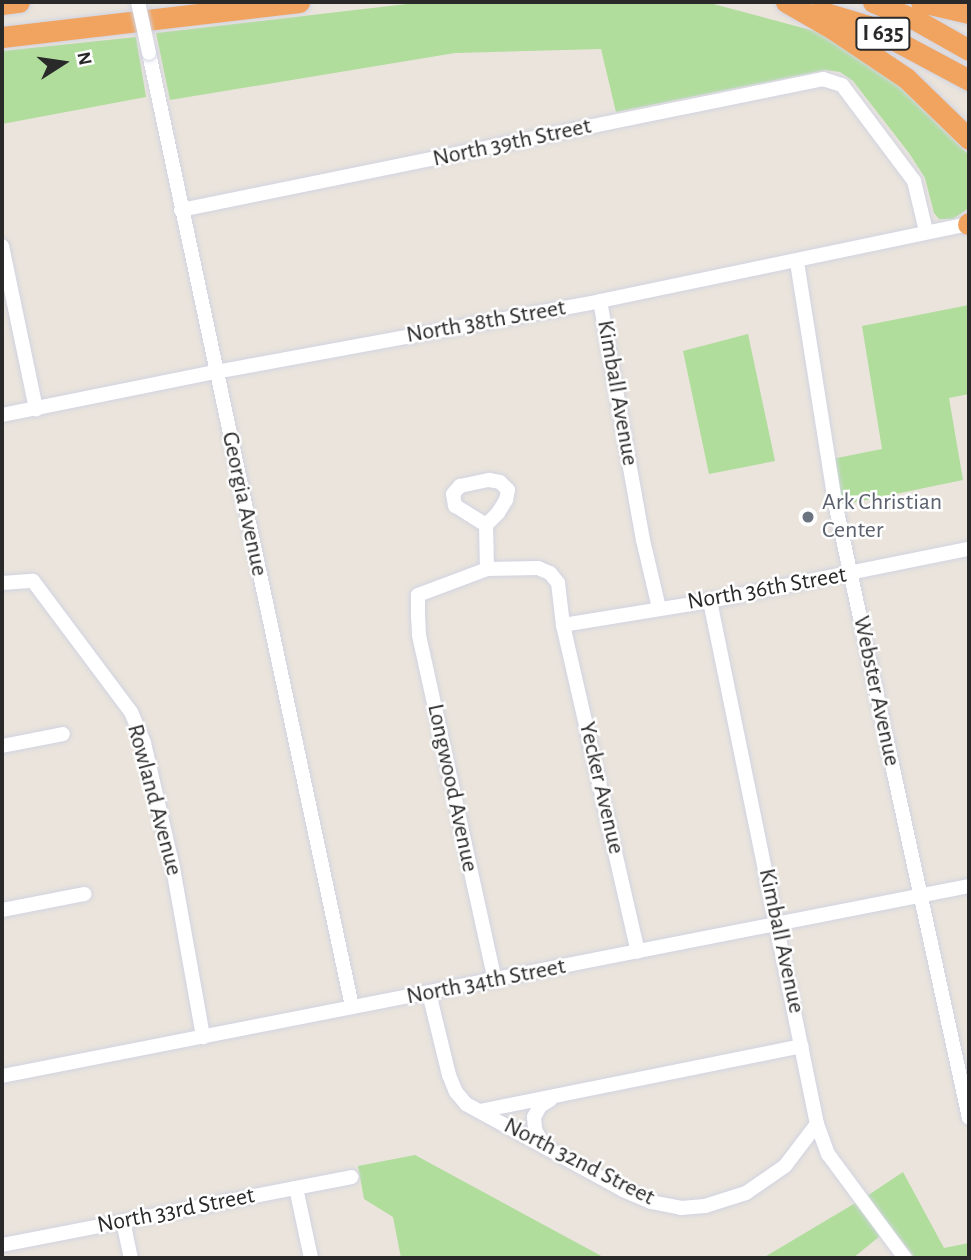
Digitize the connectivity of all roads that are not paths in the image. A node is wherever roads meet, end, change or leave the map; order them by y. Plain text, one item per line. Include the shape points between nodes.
1 (19, 2) edge
2 (138, 2) edge
3 (299, 2) edge
4 (788, 2) edge
5 (873, 2) edge
6 (921, 2) edge
7 (2, 4) edge
8 (969, 13) edge
9 (2, 37) edge
10 (969, 50) edge
11 (969, 80) edge
12 (969, 139) edge
13 (181, 210) junction
14 (969, 224) edge
15 (926, 231) junction
16 (2, 246) edge
17 (797, 262) junction
18 (600, 301) junction
19 (215, 372) junction
20 (36, 408) junction
21 (2, 415) edge
22 (486, 525) dead end
23 (969, 549) edge
24 (487, 569) junction
25 (850, 574) junction
26 (2, 582) edge
27 (418, 595) joint
28 (710, 601) junction
29 (659, 608) junction
30 (563, 625) junction
31 (63, 734) dead end
32 (2, 746) edge
33 (969, 886) edge
34 (84, 894) dead end
35 (920, 895) junction
36 (2, 910) edge
37 (777, 924) junction
38 (638, 952) junction
39 (495, 981) junction
40 (429, 993) junction
41 (352, 1006) junction
42 (203, 1037) junction
43 (802, 1046) junction
44 (2, 1076) edge
45 (553, 1098) junction
46 (480, 1111) junction
47 (969, 1118) edge
48 (817, 1124) junction
49 (545, 1147) junction
50 (351, 1177) dead end
51 (296, 1188) junction
52 (122, 1221) junction
53 (2, 1245) edge
54 (131, 1258) edge
55 (311, 1258) edge
56 (905, 1258) edge

1 - 7 highway
2 - 13 street, Georgia Avenue, bridge
3 - 9 highway
4 - 11 highway, I 635 via 868,26
4 - 12 highway via 906,78
5 - 10 highway, I 635
6 - 8 highway
13 - 15 street, North 39th Street via 823,79 842,85 914,181
13 - 19 street, Georgia Avenue
14 - 15 street, North 38th Street
15 - 17 street, North 38th Street
16 - 20 street
17 - 18 street, North 38th Street
17 - 25 street, Webster Avenue
18 - 19 street, North 38th Street
18 - 29 street, Kimball Avenue
19 - 20 street, North 38th Street
19 - 41 street, Georgia Avenue
20 - 21 street, North 38th Street
22 - 24 street
23 - 25 street, North 36th Street
24 - 27 street, Yecker Avenue
24 - 30 street, Yecker Avenue via 538,568 550,573 558,583
25 - 28 street, North 36th Street
25 - 35 street, Webster Avenue
26 - 42 street, Rowland Avenue via 33,582 135,722 173,868
27 - 39 street, Longwood Avenue via 419,634
28 - 29 street, North 36th Street
28 - 37 street, Kimball Avenue
29 - 30 street, North 36th Street
30 - 38 street, Yecker Avenue
31 - 32 street
33 - 35 street, North 34th Street
34 - 36 street
35 - 37 street, North 34th Street
35 - 47 street, Webster Avenue
37 - 38 street, North 34th Street
37 - 43 street, Kimball Avenue
38 - 39 street, North 34th Street
39 - 40 street, North 34th Street
40 - 41 street, North 34th Street
40 - 46 street, North 32nd Street via 456,1092
41 - 42 street, North 34th Street
42 - 44 street, North 34th Street
43 - 45 street
43 - 48 street, Kimball Avenue
45 - 46 street
45 - 49 street via 540,1105 534,1117 535,1130
46 - 49 street, North 32nd Street
48 - 49 street, North 32nd Street via 785,1166 747,1193 705,1206 681,1208 651,1202
48 - 56 street, Kimball Avenue via 828,1154
50 - 51 street, North 33rd Street
51 - 52 street, North 33rd Street
51 - 55 street
52 - 53 street, North 33rd Street
52 - 54 street

